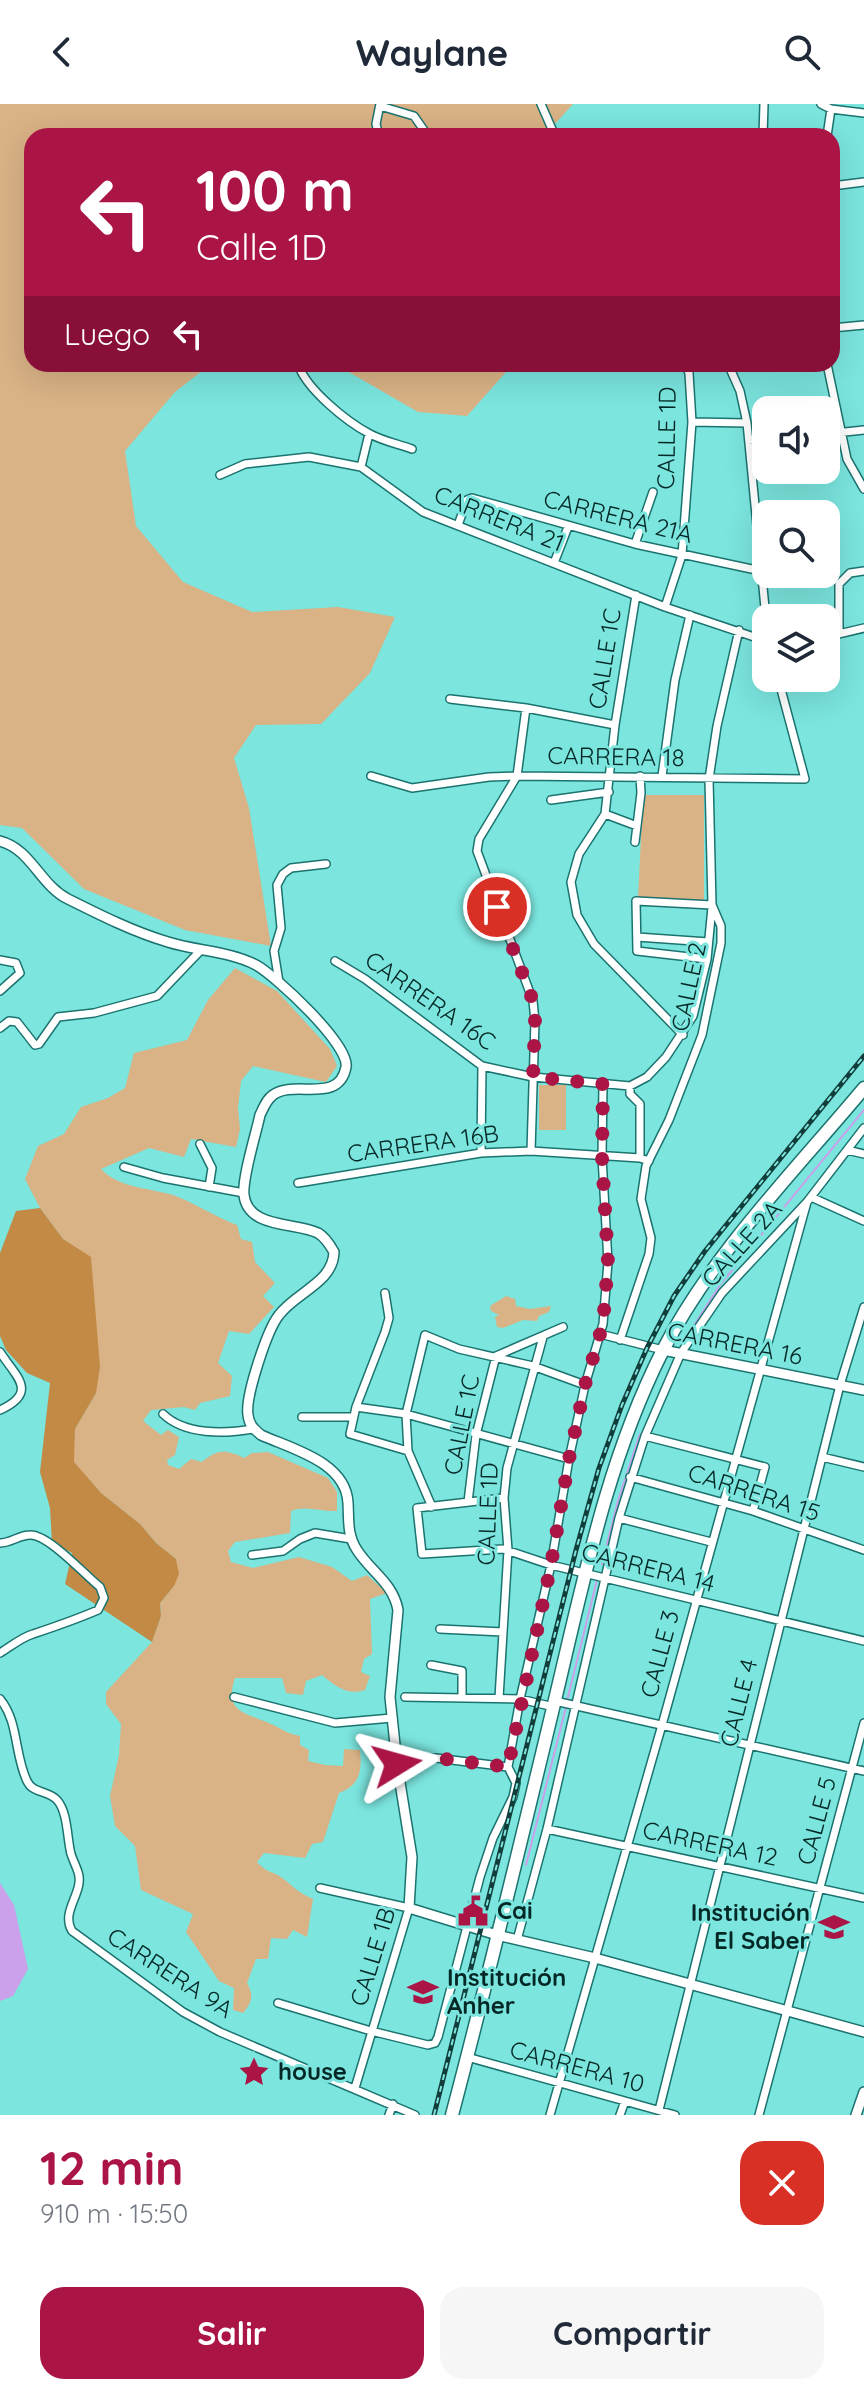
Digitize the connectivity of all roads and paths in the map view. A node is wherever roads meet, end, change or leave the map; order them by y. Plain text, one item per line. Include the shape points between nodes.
1 (541, 104) edge
2 (764, 104) edge
3 (821, 104) edge
4 (380, 105) edge
5 (831, 109) junction
6 (864, 113) edge
7 (377, 128) edge
8 (422, 128) edge
9 (552, 128) edge
10 (763, 128) edge
11 (828, 128) edge
12 (864, 182) edge
13 (840, 185) edge
14 (864, 325) edge
15 (840, 327) edge
16 (301, 372) edge
17 (689, 372) edge
18 (732, 372) edge
19 (829, 372) edge
20 (692, 422) junction
21 (747, 423) junction
22 (864, 430) edge
23 (841, 432) junction
24 (369, 434) junction
25 (749, 440) junction
26 (752, 440) edge
27 (412, 449) dead end
28 (361, 467) junction
29 (220, 475) dead end
30 (864, 489) edge
31 (653, 492) dead end
32 (754, 500) edge
33 (458, 525) junction
34 (568, 527) junction
35 (635, 544) junction
36 (682, 555) junction
37 (554, 563) junction
38 (752, 569) edge
39 (864, 571) edge
40 (636, 595) junction
41 (839, 604) edge
42 (665, 607) junction
43 (690, 615) junction
44 (864, 628) edge
45 (739, 630) junction
46 (840, 632) edge
47 (752, 635) edge
48 (782, 692) edge
49 (450, 699) dead end
50 (526, 708) junction
51 (615, 725) junction
52 (371, 776) dead end
53 (517, 776) junction
54 (640, 776) junction
55 (662, 776) junction
56 (609, 778) junction
57 (709, 779) junction
58 (609, 792) junction
59 (551, 800) dead end
60 (605, 814) junction
61 (637, 826) junction
62 (0, 841) edge
63 (635, 842) dead end
64 (326, 864) dead end
65 (712, 905) junction
66 (637, 937) junction
67 (708, 942) junction
68 (200, 951) junction
69 (707, 959) junction
70 (0, 960) edge
71 (335, 961) dead end
72 (279, 982) junction
73 (0, 991) edge
74 (0, 1028) edge
75 (683, 1035) junction
76 (482, 1066) junction
77 (533, 1077) junction
78 (603, 1084) junction
79 (630, 1086) junction
80 (864, 1088) edge
81 (864, 1128) edge
82 (200, 1144) dead end
83 (847, 1150) junction
84 (531, 1151) junction
85 (481, 1153) junction
86 (864, 1154) edge
87 (602, 1157) junction
88 (640, 1158) junction
89 (649, 1161) junction
90 (124, 1167) dead end
91 (298, 1183) dead end
92 (209, 1187) junction
93 (244, 1193) junction
94 (809, 1199) junction
95 (864, 1221) edge
96 (385, 1293) dead end
97 (864, 1307) edge
98 (563, 1327) dead end
99 (600, 1334) junction
100 (543, 1337) junction
101 (620, 1340) junction
102 (0, 1352) edge
103 (674, 1352) junction
104 (496, 1356) junction
105 (533, 1366) junction
106 (759, 1368) junction
107 (585, 1385) junction
108 (840, 1385) junction
109 (864, 1390) edge
110 (356, 1407) junction
111 (0, 1410) edge
112 (163, 1414) dead end
113 (406, 1414) junction
114 (302, 1417) dead end
115 (353, 1417) junction
116 (253, 1429) junction
117 (476, 1435) junction
118 (645, 1436) junction
119 (512, 1445) junction
120 (408, 1451) junction
121 (822, 1457) junction
122 (569, 1459) junction
123 (734, 1459) junction
124 (864, 1467) edge
125 (630, 1477) junction
126 (504, 1498) junction
127 (722, 1501) junction
128 (468, 1502) junction
129 (432, 1507) junction
130 (753, 1511) junction
131 (619, 1518) junction
132 (803, 1529) junction
133 (351, 1539) junction
134 (711, 1542) junction
135 (0, 1543) edge
136 (508, 1550) junction
137 (864, 1550) edge
138 (252, 1555) dead end
139 (551, 1565) junction
140 (596, 1576) junction
141 (695, 1600) junction
142 (780, 1621) junction
143 (440, 1629) dead end
144 (503, 1632) junction
145 (864, 1641) edge
146 (0, 1653) edge
147 (431, 1665) dead end
148 (234, 1697) dead end
149 (405, 1697) dead end
150 (462, 1698) junction
151 (499, 1698) junction
152 (0, 1699) edge
153 (520, 1699) junction
154 (564, 1704) junction
155 (392, 1718) junction
156 (864, 1723) edge
157 (662, 1725) junction
158 (748, 1745) junction
159 (397, 1764) junction
160 (508, 1767) junction
161 (852, 1768) junction
162 (864, 1771) edge
163 (547, 1829) junction
164 (627, 1846) junction
165 (719, 1867) junction
166 (320, 1888) dead end
167 (819, 1889) junction
168 (864, 1898) edge
169 (409, 1908) junction
170 (467, 1927) junction
171 (497, 1935) junction
172 (517, 1940) junction
173 (595, 1958) junction
174 (690, 1984) junction
175 (278, 2003) dead end
176 (787, 2010) junction
177 (371, 2031) junction
178 (864, 2032) edge
179 (467, 2057) junction
180 (559, 2083) junction
181 (355, 2088) junction
182 (864, 2092) edge
183 (625, 2101) junction
184 (393, 2104) junction
185 (659, 2110) junction
186 (389, 2115) edge
187 (415, 2115) edge
188 (452, 2115) edge
189 (550, 2115) edge
190 (620, 2115) edge
191 (675, 2115) edge
192 (759, 2115) edge
193 (856, 2115) edge

1 - 9 street
2 - 10 street
3 - 5 street
4 - 7 street
4 - 8 street via 414,116
5 - 6 street
5 - 11 street
12 - 13 street
14 - 15 street
16 - 24 street via 325,401
17 - 20 street, CALLE 1D
18 - 21 street
19 - 23 street
20 - 21 street
20 - 36 street, CALLE 1D
21 - 25 street
22 - 23 street
23 - 30 street via 847,459
24 - 27 street
24 - 28 street
25 - 26 street
25 - 32 street
28 - 29 street, CARRERA 21 via 309,457 245,464
28 - 33 street, CARRERA 21 via 423,512
31 - 35 street
33 - 34 street, CARRERA 21A via 472,498
33 - 37 street, CARRERA 21
34 - 35 street, CARRERA 21A
34 - 37 street
35 - 36 street, CARRERA 21A
36 - 38 street, CARRERA 21A
36 - 42 street, CALLE 1D
37 - 40 street, CARRERA 21
39 - 41 street via 850,573 839,584
40 - 42 street, CARRERA 21
40 - 51 street, CALLE 1C
42 - 43 street, CARRERA 21
43 - 45 street, CARRERA 21
43 - 55 street
44 - 46 street
45 - 47 street, CARRERA 21
45 - 57 street, CALLE 2
48 - 57 street, CARRERA 18 via 805,779
49 - 50 street
50 - 51 street
50 - 53 street
51 - 56 street, CALLE 1C
52 - 53 street, CARRERA 18 via 412,788
53 - 56 street, CARRERA 18
53 - 77 street via 477,851 533,1001
54 - 55 street, CARRERA 18
54 - 56 street, CARRERA 18
54 - 61 street
55 - 57 street, CARRERA 18
56 - 58 street, CALLE 1C
57 - 65 street, CALLE 2
58 - 59 street
58 - 60 street, CALLE 1C
60 - 61 street
60 - 75 street via 574,866 574,907 594,944
61 - 63 street
62 - 68 street via 22,853 65,898 142,933
64 - 72 street via 291,868 277,885 281,917 274,951
65 - 66 street via 636,901
65 - 67 street
65 - 89 street, CALLE 2 via 721,943 702,1035
66 - 67 street
66 - 69 street via 637,951
67 - 69 street
68 - 72 street via 254,964
68 - 74 street via 157,996 58,1017 39,1044 17,1022
69 - 75 street via 698,1001
70 - 73 street via 16,963 20,973
71 - 76 street, CARRERA 16C
72 - 93 street via 340,1047 346,1067 332,1087 283,1090 265,1103
75 - 79 street via 647,1077
76 - 77 street, CARRERA 16C
76 - 85 street
77 - 78 street, CARRERA 16C
77 - 84 street
78 - 79 street, CARRERA 16C
78 - 87 street
79 - 88 street via 640,1104
80 - 103 main road via 701,1287
81 - 83 street, CALLE 2A
82 - 92 street via 212,1168
83 - 86 street
83 - 94 street, CALLE 2A
84 - 85 street, CARRERA 16B
84 - 87 street, CARRERA 16B
85 - 91 street, CARRERA 16B
87 - 88 street, CARRERA 16B
87 - 99 street via 608,1262
88 - 89 street, CARRERA 16B
89 - 101 street, CALLE 2 via 641,1199 651,1238 649,1254
90 - 92 street
92 - 93 street
93 - 116 street via 254,1214 317,1233 334,1252 330,1270 277,1317 247,1406
94 - 95 street
94 - 103 street, CALLE 2A
94 - 106 street, CALLE 3
96 - 110 street via 389,1318
97 - 108 street, CALLE 4
98 - 100 street
99 - 101 street, CARRERA 16
99 - 107 street
100 - 104 street
100 - 105 street, CALLE 1D
101 - 103 street, CARRERA 16
102 - 111 street via 21,1381 21,1395
103 - 106 street, CARRERA 16
103 - 118 street, CALLE 2A
103 - 140 main road via 637,1405 618,1456
104 - 105 street
104 - 113 street via 425,1335
104 - 117 street, CALLE 1C
105 - 107 street
105 - 119 street, CALLE 1D
106 - 108 street, CARRERA 16
106 - 123 street, CALLE 3
107 - 122 street
108 - 109 street, CARRERA 16
108 - 121 street, CALLE 4
110 - 113 street
110 - 115 street
112 - 116 street via 176,1424 222,1433
113 - 117 street
113 - 120 street
114 - 115 street
115 - 120 street via 350,1434
116 - 133 street via 338,1475 346,1487
117 - 119 street
117 - 128 street, CALLE 1C
118 - 123 street
118 - 125 street, CALLE 2A
119 - 122 street
119 - 126 street, CALLE 1D
120 - 129 street
121 - 124 street
121 - 132 street, CALLE 4
122 - 139 street
123 - 127 street, CALLE 3
123 - 130 street via 765,1467
125 - 127 street, CARRERA 15
125 - 131 street, CALLE 2A
126 - 128 street
126 - 136 street, CALLE 1D
127 - 130 street, CARRERA 15
127 - 134 street, CALLE 3
128 - 129 street
129 - 136 street, CARRERA 14 via 417,1508 422,1554
130 - 132 street, CARRERA 15
131 - 134 street
131 - 140 street, CALLE 2A
132 - 137 street, CARRERA 15
132 - 142 street, CALLE 4
133 - 138 street via 315,1533 283,1551
133 - 155 street, CALLE 1B via 388,1585 398,1610
134 - 141 street, CALLE 3
135 - 146 street via 27,1534 45,1540 100,1587 104,1598 98,1610 31,1634
136 - 139 street, CARRERA 14
136 - 144 street, CALLE 1D
139 - 140 street, CARRERA 14
139 - 153 street
140 - 141 street, CARRERA 14
140 - 154 main road
140 - 154 street, CALLE 2A
141 - 142 street, CARRERA 14
141 - 157 street, CALLE 3
142 - 145 street, CARRERA 14
142 - 158 street, CALLE 4
143 - 144 street
144 - 151 street, CALLE 1D
147 - 150 street via 462,1671
148 - 155 street via 335,1723
149 - 150 street
150 - 151 street
151 - 153 street
152 - 181 street, CARRERA 9A via 13,1719 15,1747 28,1784 60,1803 80,1881 68,1916 72,1931 220,2032
153 - 154 street
153 - 160 street
154 - 157 street
154 - 163 street, CALLE 2A
154 - 171 main road
155 - 159 street, CALLE 1B
156 - 161 street, CALLE 5
157 - 158 street
157 - 164 street, CALLE 3
158 - 161 street
158 - 165 street, CALLE 4
159 - 160 street via 436,1758
159 - 169 street, CALLE 1B via 412,1857
160 - 170 street via 516,1783 513,1797 493,1838
161 - 162 street
161 - 167 street, CALLE 5
163 - 164 street, CARRERA 12
163 - 172 street, CALLE 2A
164 - 165 street, CARRERA 12
164 - 173 street, CALLE 3
165 - 167 street, CARRERA 12
165 - 174 street, CALLE 4
166 - 169 street
167 - 168 street, CARRERA 12
167 - 176 street, CALLE 5
169 - 170 street
169 - 177 street, CALLE 1B
170 - 171 street
170 - 177 street via 435,2043
171 - 172 street
171 - 179 main road
172 - 173 street
173 - 174 street
173 - 180 street, CALLE 3
174 - 176 street
174 - 185 street, CALLE 4
175 - 177 street
176 - 178 street
176 - 192 street, CALLE 5
177 - 181 street, CALLE 1B
179 - 180 street, CARRERA 10
179 - 188 main road
180 - 183 street, CARRERA 10
180 - 189 street, CALLE 3
181 - 184 street, CARRERA 9A
182 - 193 street
183 - 185 street, CARRERA 10
183 - 190 street
184 - 186 street
184 - 187 street, CARRERA 9A
185 - 191 street, CARRERA 10

